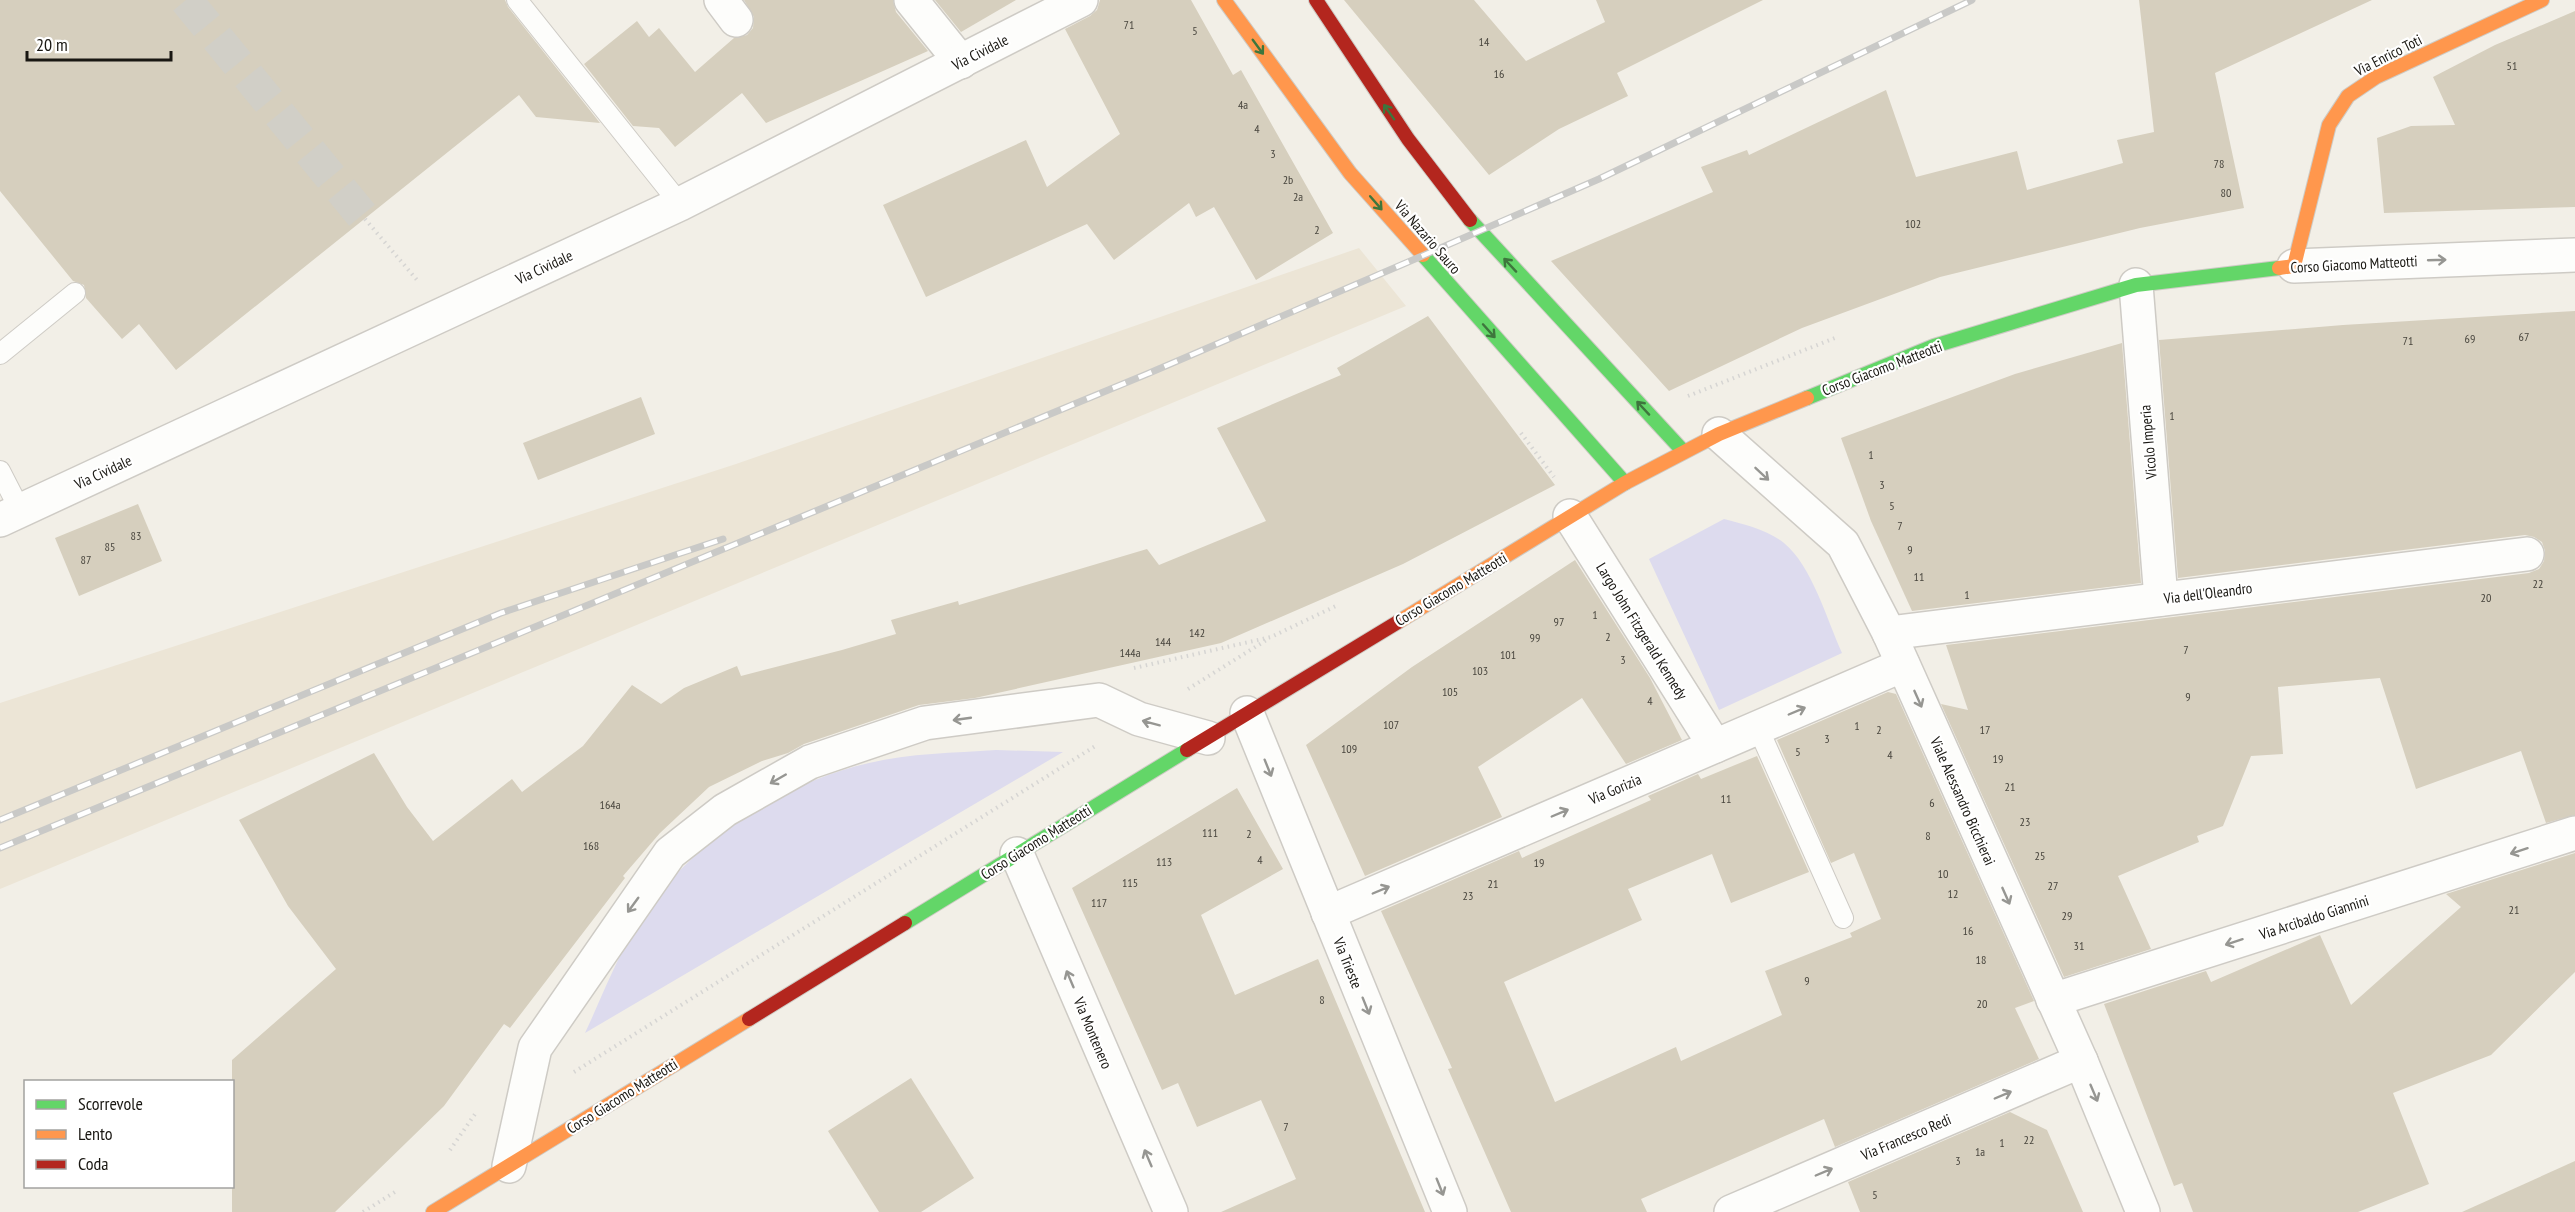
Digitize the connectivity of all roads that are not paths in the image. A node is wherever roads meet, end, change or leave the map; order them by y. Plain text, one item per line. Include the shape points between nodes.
1 (518, 0) edge
2 (911, 0) edge
3 (1081, 0) edge
4 (1224, 0) edge
5 (1316, 0) edge
6 (2541, 0) edge
7 (961, 62) junction
8 (680, 204) junction
9 (2575, 255) edge
10 (2294, 266) junction
11 (2136, 285) junction
12 (75, 293) dead end
13 (0, 354) edge
14 (1719, 434) junction
15 (1683, 451) junction
16 (0, 471) edge
17 (1624, 483) junction
18 (10, 515) edge
19 (1570, 516) junction
20 (2527, 554) dead end
21 (2161, 599) junction
22 (1889, 633) junction
23 (1903, 665) junction
24 (1247, 713) junction
25 (1758, 728) junction
26 (1208, 738) junction
27 (1715, 746) junction
28 (2575, 833) edge
29 (1017, 854) junction
30 (1328, 913) junction
31 (1843, 918) dead end
32 (2053, 1000) junction
33 (2081, 1061) junction
34 (509, 1166) junction
35 (1780, 1202) edge
36 (433, 1212) edge
37 (1171, 1212) edge
38 (1450, 1212) edge
39 (1731, 1212) edge
40 (2144, 1212) edge

1 - 8 lane
2 - 7 street
3 - 7 street, Via Cividale
4 -> 17 main road, Via Nazario Sauro via 1350,173
15 -> 5 main road via 1479,231 1408,139
6 - 10 main road, Via Enrico Toti via 2376,77 2348,96 2329,125
7 - 8 street, Via Cividale
8 - 18 street, Via Cividale
10 -> 9 street, Corso Giacomo Matteotti
10 - 11 main road, Corso Giacomo Matteotti
11 - 14 main road, Corso Giacomo Matteotti via 1934,346
11 - 21 street, Vicolo Imperia
12 - 13 lane
14 - 15 main road, Corso Giacomo Matteotti
14 -> 22 street, Viale Alessandro Bicchierai via 1842,544
15 - 17 main road, Corso Giacomo Matteotti
16 - 18 lane
17 - 19 main road, Corso Giacomo Matteotti
19 - 24 main road, Corso Giacomo Matteotti
19 - 27 street, Largo John Fitzgerald Kennedy
20 - 21 street, Via dell'Oleandro
21 - 22 street, Via dell'Oleandro
22 - 23 street, Viale Alessandro Bicchierai
25 -> 23 street, Via Gorizia
23 -> 32 street, Viale Alessandro Bicchierai
24 - 26 main road, Corso Giacomo Matteotti
24 -> 30 street, Via Trieste
25 - 27 street, Via Gorizia
25 - 31 lane
26 - 29 main road, Corso Giacomo Matteotti
26 -> 34 street via 1139,719 1099,700 925,723 810,762 725,810 670,853 535,1048
30 -> 27 street, Via Gorizia
28 -> 32 street, Via Arcibaldo Giannini
29 - 34 main road, Corso Giacomo Matteotti
37 -> 29 street, Via Montenero
30 -> 38 street, Via Trieste
32 - 33 street, Viale Alessandro Bicchierai
35 -> 33 street, Via Francesco Redi
33 -> 40 street, Viale Alessandro Bicchierai
34 - 36 main road, Corso Giacomo Matteotti
35 - 39 street, Via Francesco Redi

